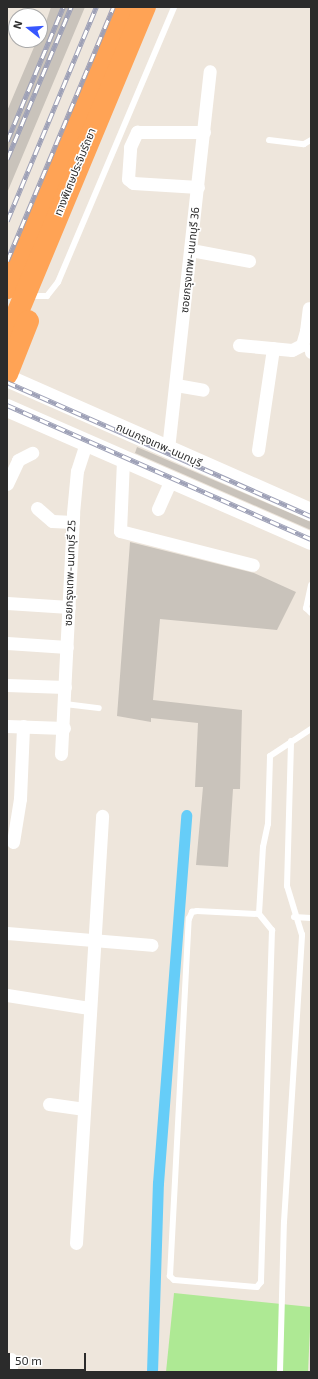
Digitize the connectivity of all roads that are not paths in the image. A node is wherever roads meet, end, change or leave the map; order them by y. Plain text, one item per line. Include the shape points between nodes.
1 (124, 7) edge
2 (145, 7) edge
3 (174, 7) edge
4 (210, 72) dead end
5 (204, 132) junction
6 (269, 140) dead end
7 (311, 140) edge
8 (85, 147) junction
9 (198, 186) junction
10 (191, 250) junction
11 (249, 261) dead end
12 (7, 288) edge
13 (33, 296) dead end
14 (309, 308) dead end
15 (308, 331) edge
16 (7, 338) edge
17 (239, 345) dead end
18 (272, 348) junction
19 (7, 374) edge
20 (7, 378) edge
21 (176, 385) junction
22 (203, 390) dead end
23 (7, 408) edge
24 (86, 444) junction
25 (168, 449) junction
26 (258, 450) dead end
27 (32, 453) dead end
28 (124, 460) junction
29 (171, 480) junction
30 (243, 483) junction
31 (7, 484) edge
32 (232, 507) junction
33 (37, 508) dead end
34 (158, 509) dead end
35 (311, 512) edge
36 (72, 522) junction
37 (311, 540) edge
38 (253, 565) dead end
39 (311, 585) edge
40 (7, 603) edge
41 (69, 607) junction
42 (311, 613) edge
43 (7, 643) edge
44 (67, 647) junction
45 (7, 685) edge
46 (65, 687) junction
47 (65, 704) junction
48 (99, 708) dead end
49 (7, 726) edge
50 (23, 726) junction
51 (64, 728) junction
52 (311, 729) edge
53 (291, 741) junction
54 (61, 754) dead end
55 (102, 816) dead end
56 (13, 842) dead end
57 (259, 914) junction
58 (294, 917) junction
59 (311, 918) edge
60 (7, 933) edge
61 (94, 942) junction
62 (152, 945) dead end
63 (7, 995) edge
64 (90, 1008) junction
65 (48, 1104) dead end
66 (83, 1109) junction
67 (76, 1243) dead end
68 (280, 1372) edge

1 - 12 highway, ทางพิเศษประจิมรัถยา
2 - 8 highway, ทางพิเศษประจิมรัถยา
3 - 13 lane via 58,282 46,296
4 - 5 street, ซอยกรุงเทพ-นนทบุรี 36
5 - 9 street, ซอยกรุงเทพ-นนทบุรี 36
5 - 9 street via 137,132 130,147 128,179 132,183
6 - 7 lane via 304,144
8 - 16 highway, ทางพิเศษประจิมรัถยา
8 - 19 highway via 54,258
9 - 10 street, ซอยกรุงเทพ-นนทบุรี 36
10 - 11 street
10 - 21 street, ซอยกรุงเทพ-นนทบุรี 36
14 - 15 street
15 - 18 street via 300,347
17 - 18 street
18 - 26 street
20 - 25 main road, ถนนกรุงเทพ-นนทบุรี
21 - 22 street
21 - 25 street, ซอยกรุงเทพ-นนทบุรี 36
23 - 24 main road
24 - 28 main road
24 - 36 street, ซอยกรุงเทพ-นนทบุรี 25 via 77,471
25 - 30 main road, ถนนกรุงเทพ-นนทบุรี
27 - 31 street via 18,460
28 - 29 main road
28 - 38 street via 120,531
29 - 32 main road
29 - 34 street
30 - 32 main road
30 - 35 main road, ถนนกรุงเทพ-นนทบุรี
32 - 37 main road
33 - 36 street via 52,521
36 - 41 street, ซอยกรุงเทพ-นนทบุรี 25
39 - 42 lane via 306,604
40 - 41 street
41 - 44 street, ซอยกรุงเทพ-นนทบุรี 25
43 - 44 street
44 - 46 street, ซอยกรุงเทพ-นนทบุรี 25
45 - 46 street
46 - 47 street, ซอยกรุงเทพ-นนทบุรี 25
47 - 48 lane
47 - 51 street, ซอยกรุงเทพ-นนทบุรี 25
49 - 50 street
50 - 51 street
50 - 56 street via 20,799
51 - 54 street, ซอยกรุงเทพ-นนทบุรี 25
52 - 53 lane
53 - 57 lane via 270,756 268,824 263,847
53 - 58 lane via 287,886
55 - 61 street
57 - 57 lane via 272,932 261,1282 256,1287 174,1280 170,1276 189,916 197,911
58 - 59 lane
58 - 68 lane via 302,936 284,1222
60 - 61 street
61 - 62 street
61 - 64 street
63 - 64 street
64 - 66 street
65 - 66 street
66 - 67 street

